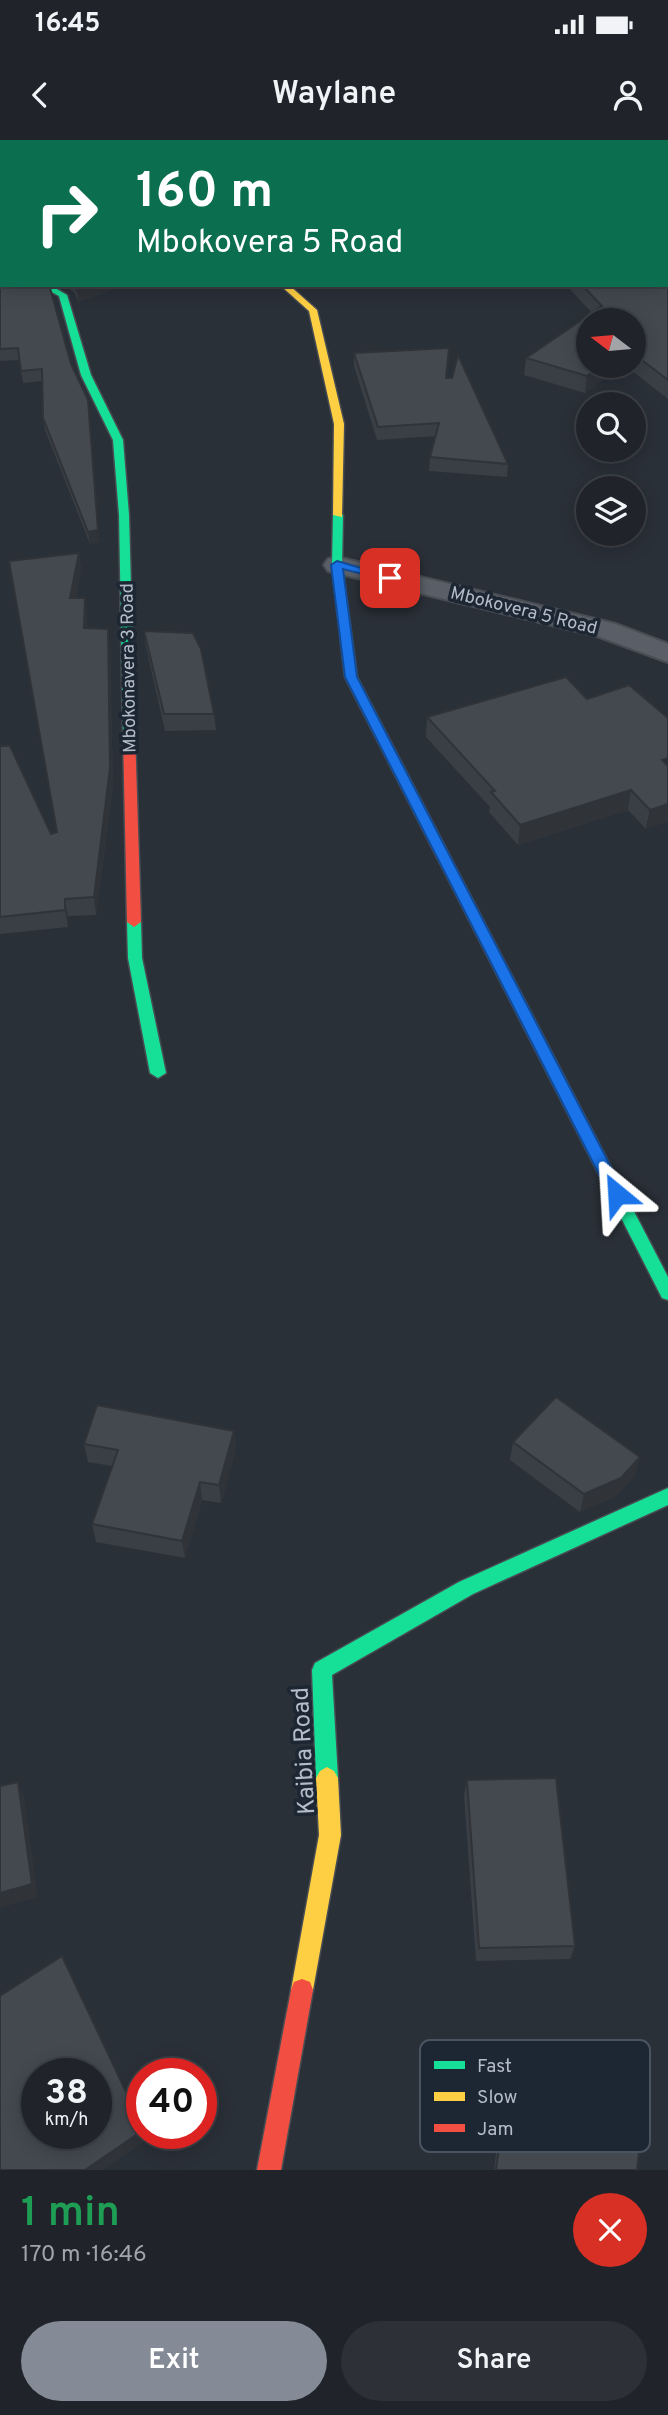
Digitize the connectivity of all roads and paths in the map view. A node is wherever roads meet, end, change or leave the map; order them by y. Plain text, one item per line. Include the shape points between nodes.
1 (47, 287) edge
2 (286, 287) edge
3 (337, 565) junction
4 (668, 654) edge
5 (158, 1073) dead end
6 (668, 1293) edge
7 (668, 1496) edge
8 (269, 2170) edge

1 - 5 street, Mbokonavera 3 Road via 63,295 86,375 118,440 124,515 135,958
2 - 3 street via 313,310 339,424
3 - 4 street, Mbokovera 5 Road via 606,630
3 - 6 street via 351,677
7 - 8 street, Kaibia Road via 466,1588 322,1670 330,1835

